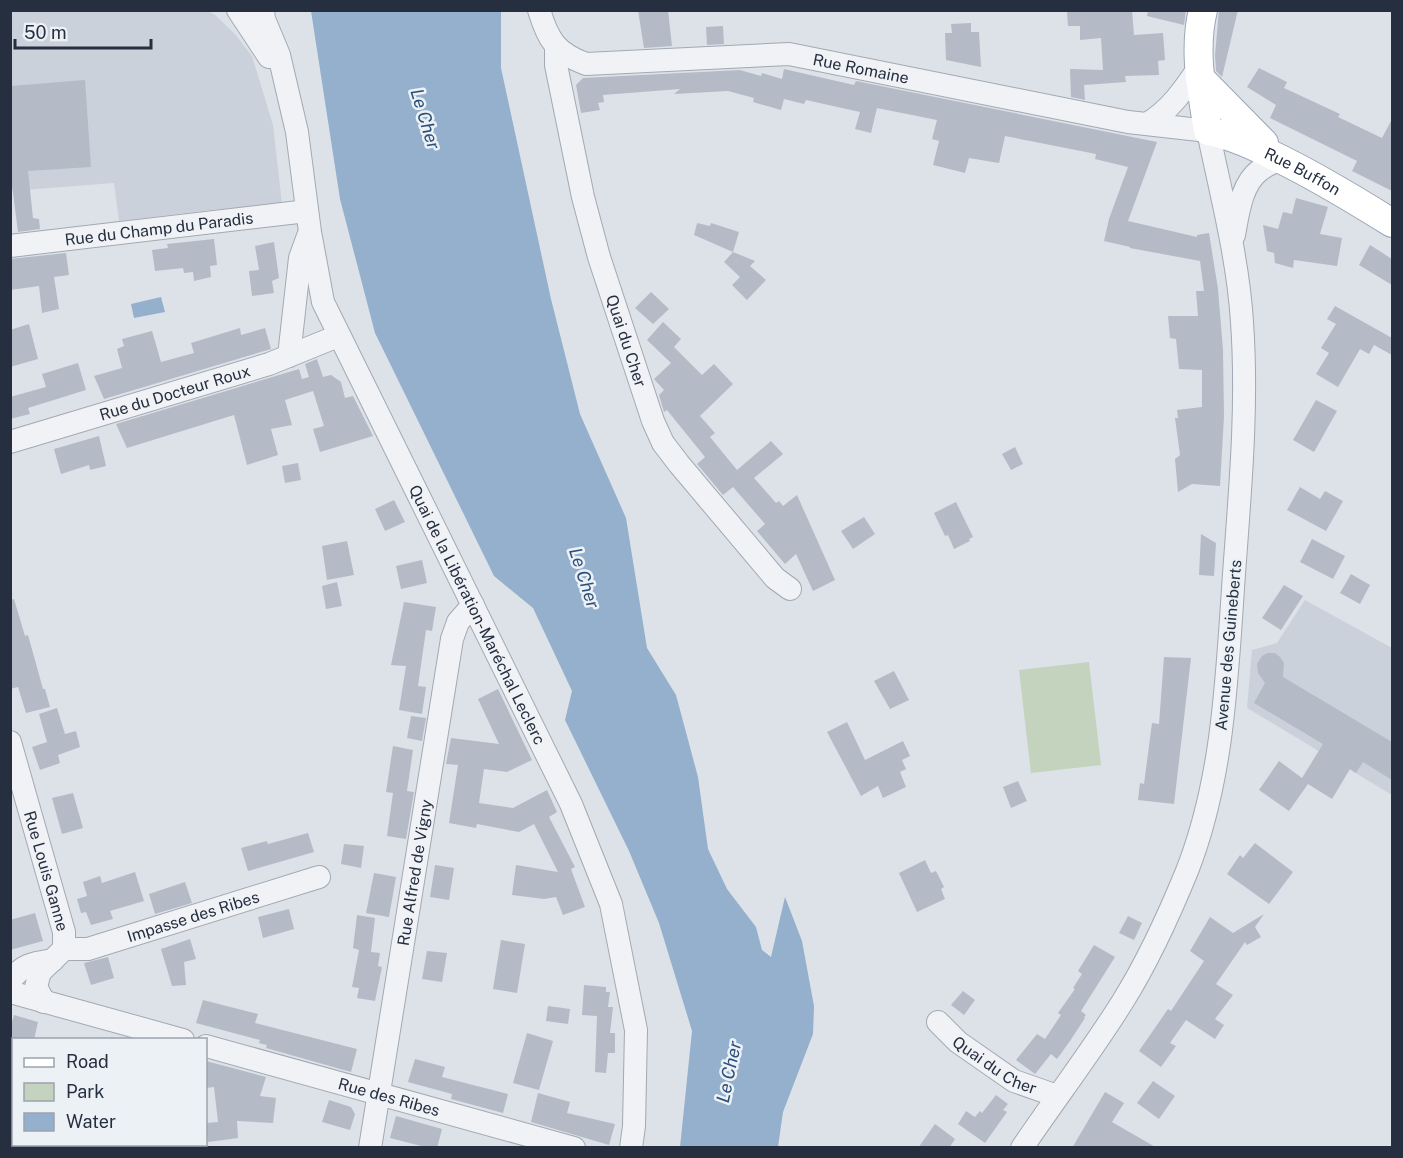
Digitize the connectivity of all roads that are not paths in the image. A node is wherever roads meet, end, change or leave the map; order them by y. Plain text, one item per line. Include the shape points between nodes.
1 (238, 10) edge
2 (262, 10) edge
3 (539, 10) edge
4 (1203, 10) edge
5 (556, 48) junction
6 (1199, 73) junction
7 (287, 88) junction
8 (1147, 124) junction
9 (1208, 131) junction
10 (1281, 159) junction
11 (308, 221) junction
12 (1392, 223) edge
13 (10, 246) edge
14 (1232, 251) junction
15 (338, 336) junction
16 (289, 356) junction
17 (10, 442) edge
18 (790, 589) dead end
19 (473, 605) junction
20 (10, 742) edge
21 (319, 877) dead end
22 (58, 954) junction
23 (11, 989) edge
24 (44, 1002) junction
25 (938, 1022) dead end
26 (176, 1038) edge
27 (207, 1046) edge
28 (1014, 1081) junction
29 (379, 1093) junction
30 (1057, 1096) junction
31 (1039, 1122) junction
32 (369, 1148) edge
33 (574, 1148) edge
34 (631, 1148) edge
35 (1022, 1148) edge

1 - 7 street
2 - 7 street, Quai de la Libération-Maréchal Leclerc
3 - 5 street
4 - 6 main road
5 - 8 street, Rue Romaine via 586,64 789,54
5 - 18 street, Quai du Cher via 556,65 583,197 615,311 653,421 679,464 775,578
6 - 8 street via 1174,103
6 - 9 main road
6 - 10 main road
7 - 11 street, Quai de la Libération-Maréchal Leclerc via 297,132
8 - 9 street, Rue Romaine
9 - 10 main road, Rue Buffon via 1233,137
9 - 14 street, Avenue des Guineberts
10 - 12 main road, Rue Buffon
10 - 14 street via 1260,170 1248,187 1239,206
11 - 13 street, Rue du Champ du Paradis
11 - 15 street, Quai de la Libération-Maréchal Leclerc via 323,302
11 - 16 street
14 - 30 street, Avenue des Guineberts via 1242,320 1242,457 1225,706 1206,813 1165,923 1124,1000
15 - 16 street, Rue du Docteur Roux
15 - 19 street, Quai de la Libération-Maréchal Leclerc
16 - 17 street, Rue du Docteur Roux
19 - 29 street, Rue Alfred de Vigny via 458,622 452,639
19 - 34 street, Quai de la Libération-Maréchal Leclerc via 571,804 611,904 636,1030
20 - 22 street, Rue Louis Ganne via 64,932
21 - 22 street, Impasse des Ribes via 88,949
22 - 23 street, Impasse des Ribes via 19,969
22 - 24 street via 40,972 36,987
23 - 24 street
24 - 26 street
25 - 28 street, Quai du Cher via 958,1042
27 - 29 street, Rue des Ribes
28 - 30 street, Quai du Cher
28 - 31 street
29 - 32 street, Rue Alfred de Vigny
29 - 33 street, Rue des Ribes
30 - 31 street, Avenue des Guineberts
31 - 35 street, Avenue des Guineberts

